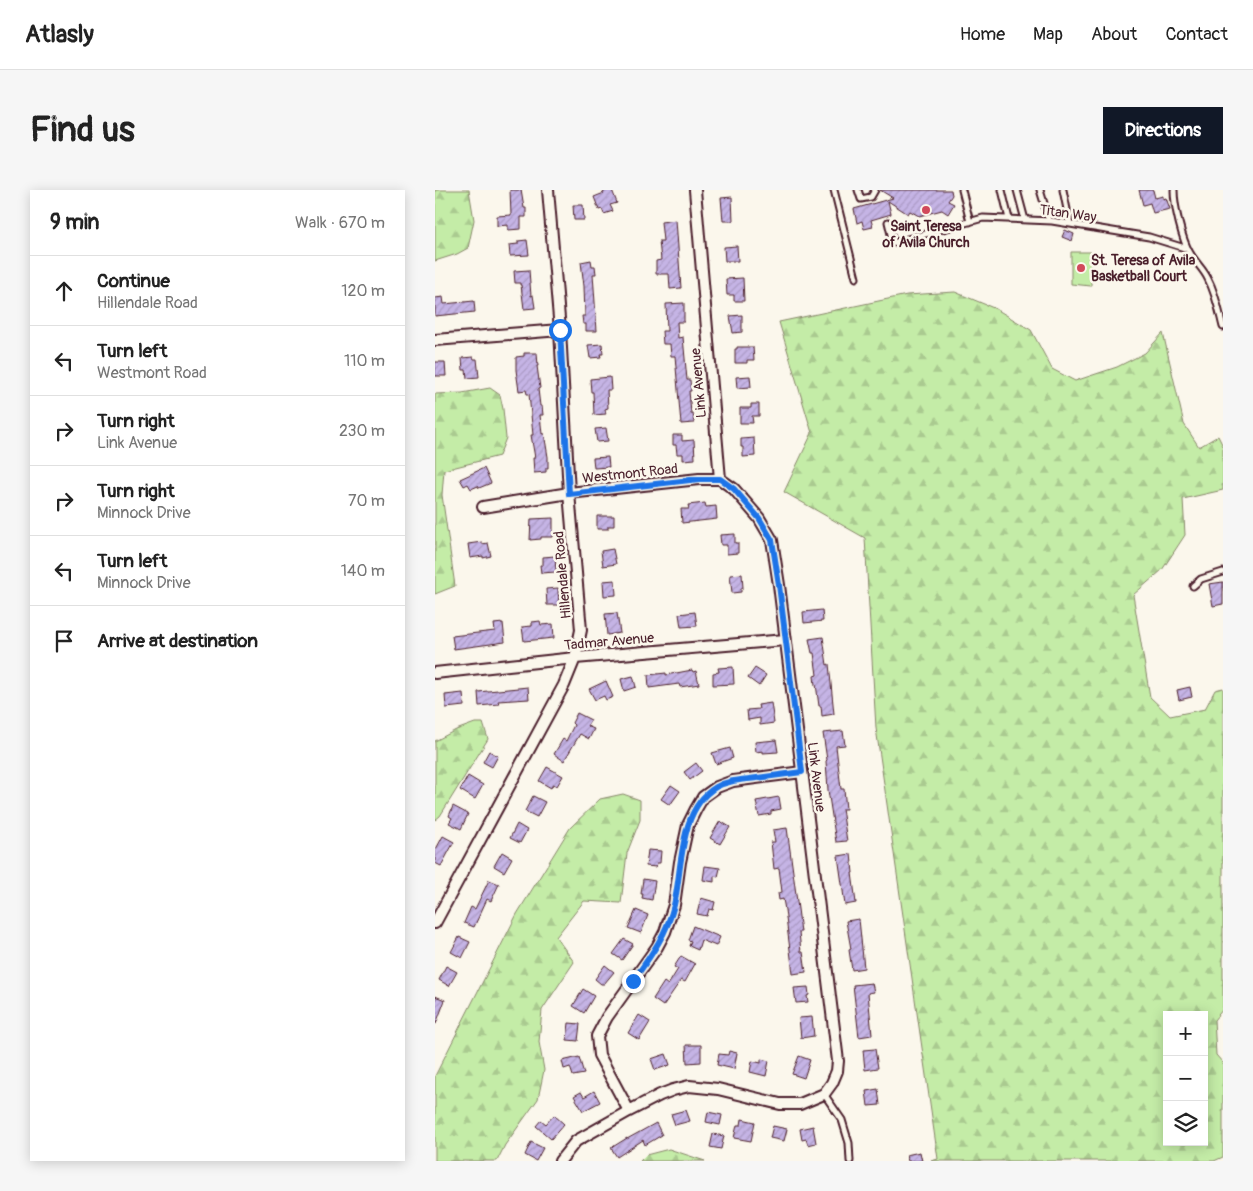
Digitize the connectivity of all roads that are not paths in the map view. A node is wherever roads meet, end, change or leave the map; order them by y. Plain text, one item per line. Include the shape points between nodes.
1 (547, 190) edge
2 (695, 190) edge
3 (834, 190) edge
4 (858, 190) edge
5 (875, 190) edge
6 (962, 190) edge
7 (1002, 190) edge
8 (1017, 190) edge
9 (1040, 190) edge
10 (1063, 190) edge
11 (1174, 190) edge
12 (1009, 219) junction
13 (1025, 220) junction
14 (1049, 220) junction
15 (888, 222) dead end
16 (970, 222) junction
17 (1070, 224) junction
18 (1187, 249) junction
19 (856, 278) dead end
20 (1223, 327) edge
21 (560, 330) junction
22 (435, 340) edge
23 (720, 479) junction
24 (569, 494) junction
25 (483, 507) dead end
26 (1223, 572) edge
27 (1193, 586) dead end
28 (785, 640) junction
29 (575, 658) junction
30 (435, 673) edge
31 (802, 772) junction
32 (435, 923) edge
33 (824, 1094) junction
34 (629, 1111) junction
35 (560, 1161) edge
36 (849, 1161) edge

1 - 21 street, Hillendale Road
2 - 23 street, Link Avenue
3 - 19 lane
4 - 5 lane via 861,199 871,197
6 - 16 lane
7 - 12 lane
8 - 13 lane
9 - 14 lane
10 - 17 lane
11 - 18 lane
12 - 13 lane, Titan Way
12 - 16 lane, Titan Way via 983,218
13 - 14 lane, Titan Way
14 - 17 lane, Titan Way
15 - 16 lane, Titan Way via 893,243
17 - 18 lane, Titan Way via 1149,237
18 - 20 lane via 1208,277
21 - 22 street
21 - 24 street, Hillendale Road
23 - 24 street, Westmont Road
23 - 28 street, Link Avenue via 734,489 759,518 772,540
24 - 25 street, Westmont Road
24 - 29 street, Hillendale Road via 581,630
26 - 27 lane via 1201,579
28 - 29 street, Tadmar Avenue
28 - 31 street, Link Avenue
29 - 30 street, Tadmar Avenue
29 - 32 street, Hillendale Road via 564,685
31 - 33 street, Link Avenue via 838,1061 833,1083
31 - 34 street via 733,781 703,797 696,809 688,825 674,905 665,932 607,1016 597,1036 599,1055
33 - 34 street via 800,1104 780,1104 689,1086 666,1092
33 - 36 lane via 842,1120 849,1143
34 - 35 street via 576,1141

